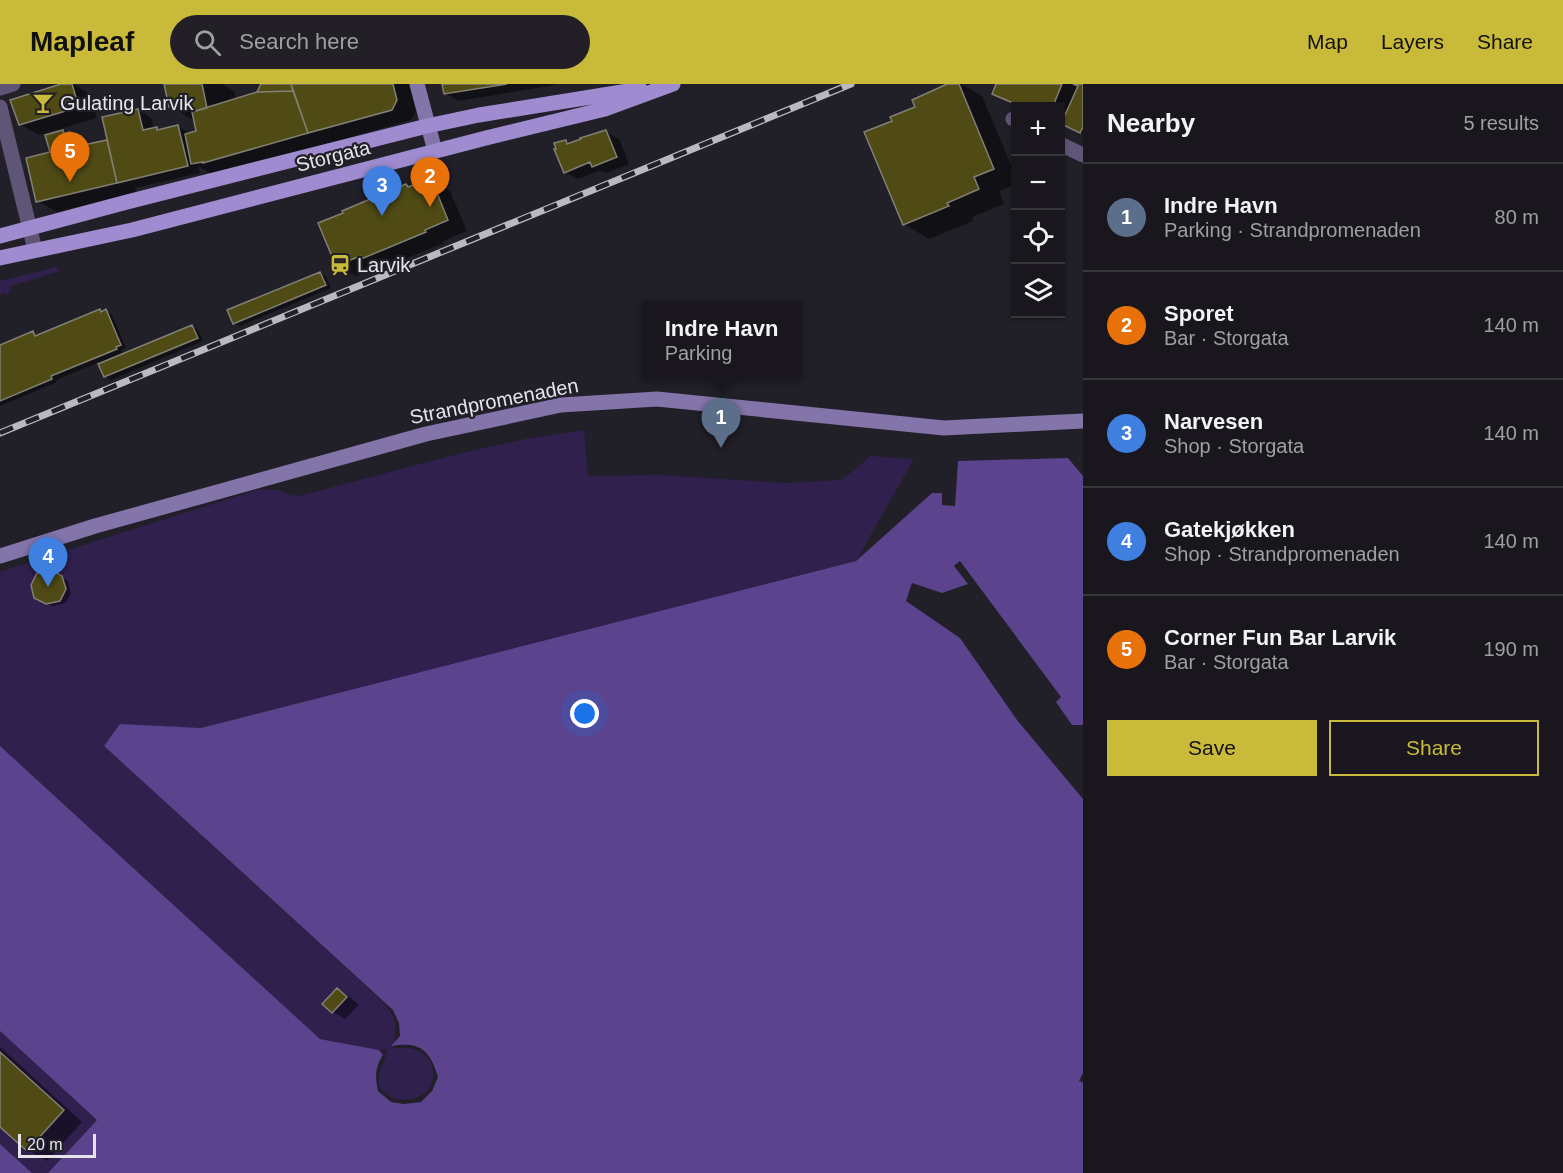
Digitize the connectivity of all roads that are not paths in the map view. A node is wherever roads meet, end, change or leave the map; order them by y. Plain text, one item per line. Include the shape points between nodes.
1 (13, 84) edge
2 (417, 84) edge
3 (671, 84) edge
4 (0, 88) edge
5 (0, 107) edge
6 (427, 126) junction
7 (1065, 146) edge
8 (435, 152) junction
9 (1083, 155) edge
10 (30, 227) junction
11 (0, 236) edge
12 (35, 250) junction
13 (0, 258) edge
14 (1083, 421) edge
15 (0, 556) edge

1 - 4 street
2 - 6 main road
3 - 6 main road, Storgata
3 - 8 main road, Storgata via 605,109
5 - 10 street
6 - 8 main road
6 - 10 main road, Storgata
7 - 9 street
8 - 12 main road, Storgata via 132,230
10 - 11 main road, Storgata
10 - 12 street
12 - 13 main road, Storgata
14 - 15 main road, Strandpromenaden via 944,429 657,399 561,405 426,434

